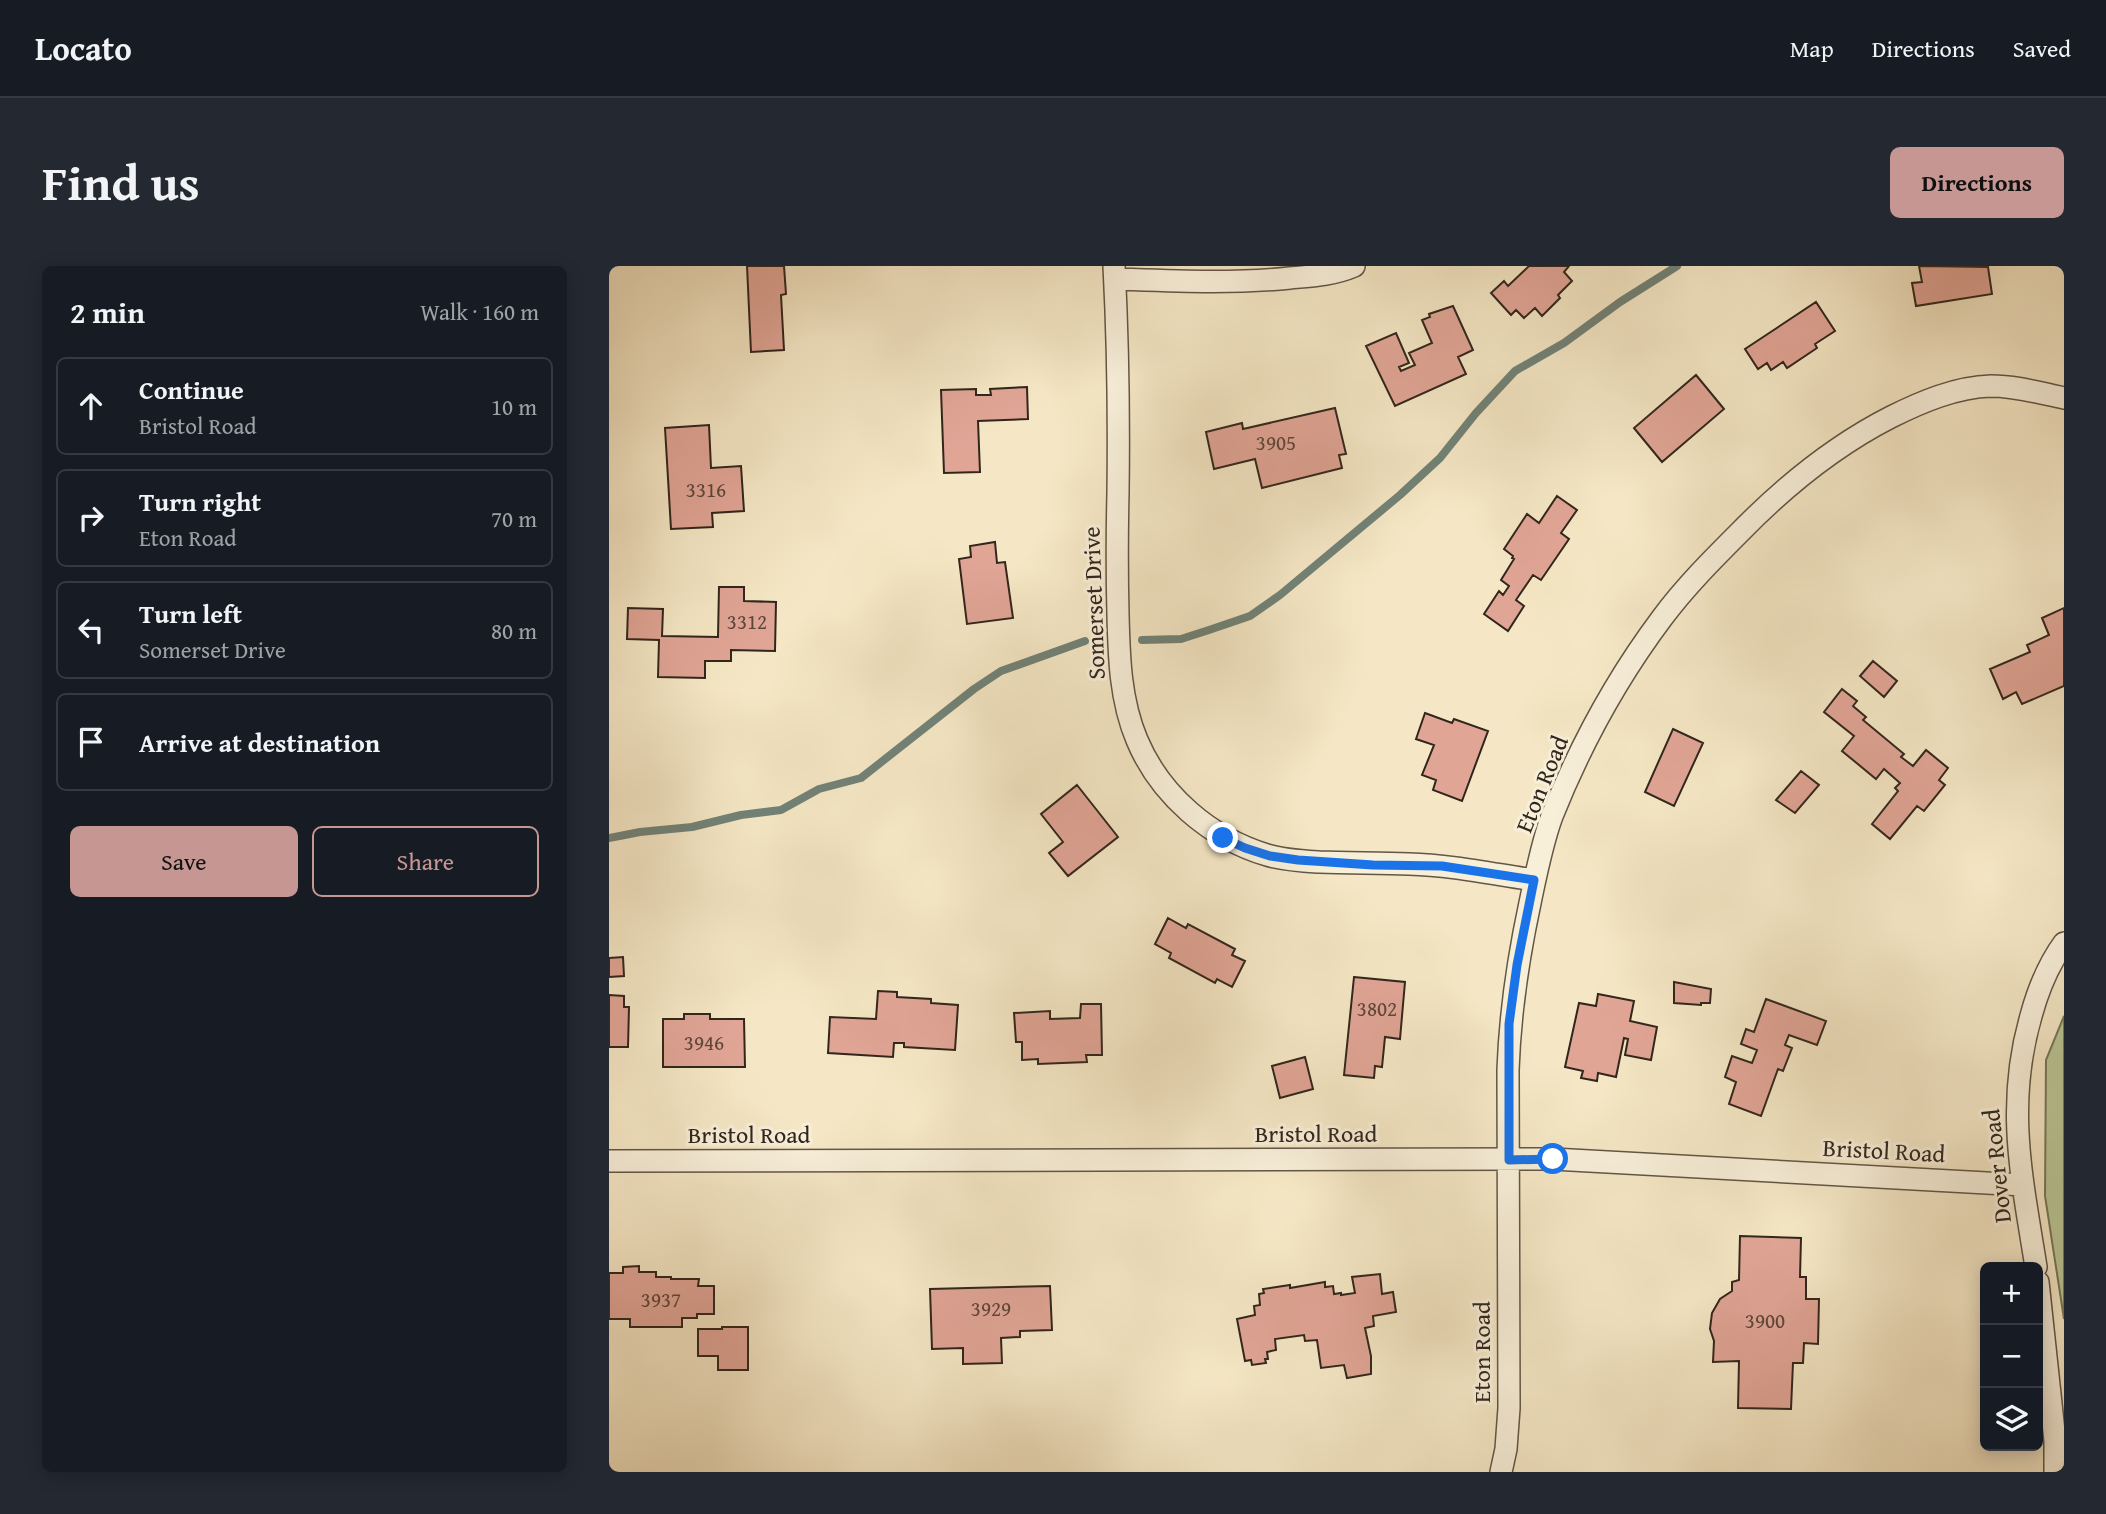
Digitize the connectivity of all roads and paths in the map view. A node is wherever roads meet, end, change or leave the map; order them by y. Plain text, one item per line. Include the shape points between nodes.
1 (1354, 266) edge
2 (1115, 272) edge
3 (2064, 398) edge
4 (1534, 880) junction
5 (2064, 943) edge
6 (1509, 1160) junction
7 (609, 1161) edge
8 (2023, 1185) junction
9 (2035, 1262) edge
10 (2043, 1325) edge
11 (1501, 1472) edge
12 (2055, 1472) edge

1 - 2 street via 1328,275 1202,282
2 - 4 street, Somerset Drive via 1119,658 1136,737 1160,782 1223,838 1270,856 1442,866
3 - 4 street, Eton Road via 1990,386 1936,397 1873,426 1833,451 1769,504 1707,564 1637,653 1568,780 1551,819
4 - 6 street, Eton Road via 1509,1024
5 - 8 street, Dover Road via 2035,1000 2019,1066 2017,1129
6 - 7 street, Bristol Road
6 - 8 street, Bristol Road
6 - 11 street, Eton Road via 1509,1408
8 - 9 street, Dover Road
10 - 12 street

